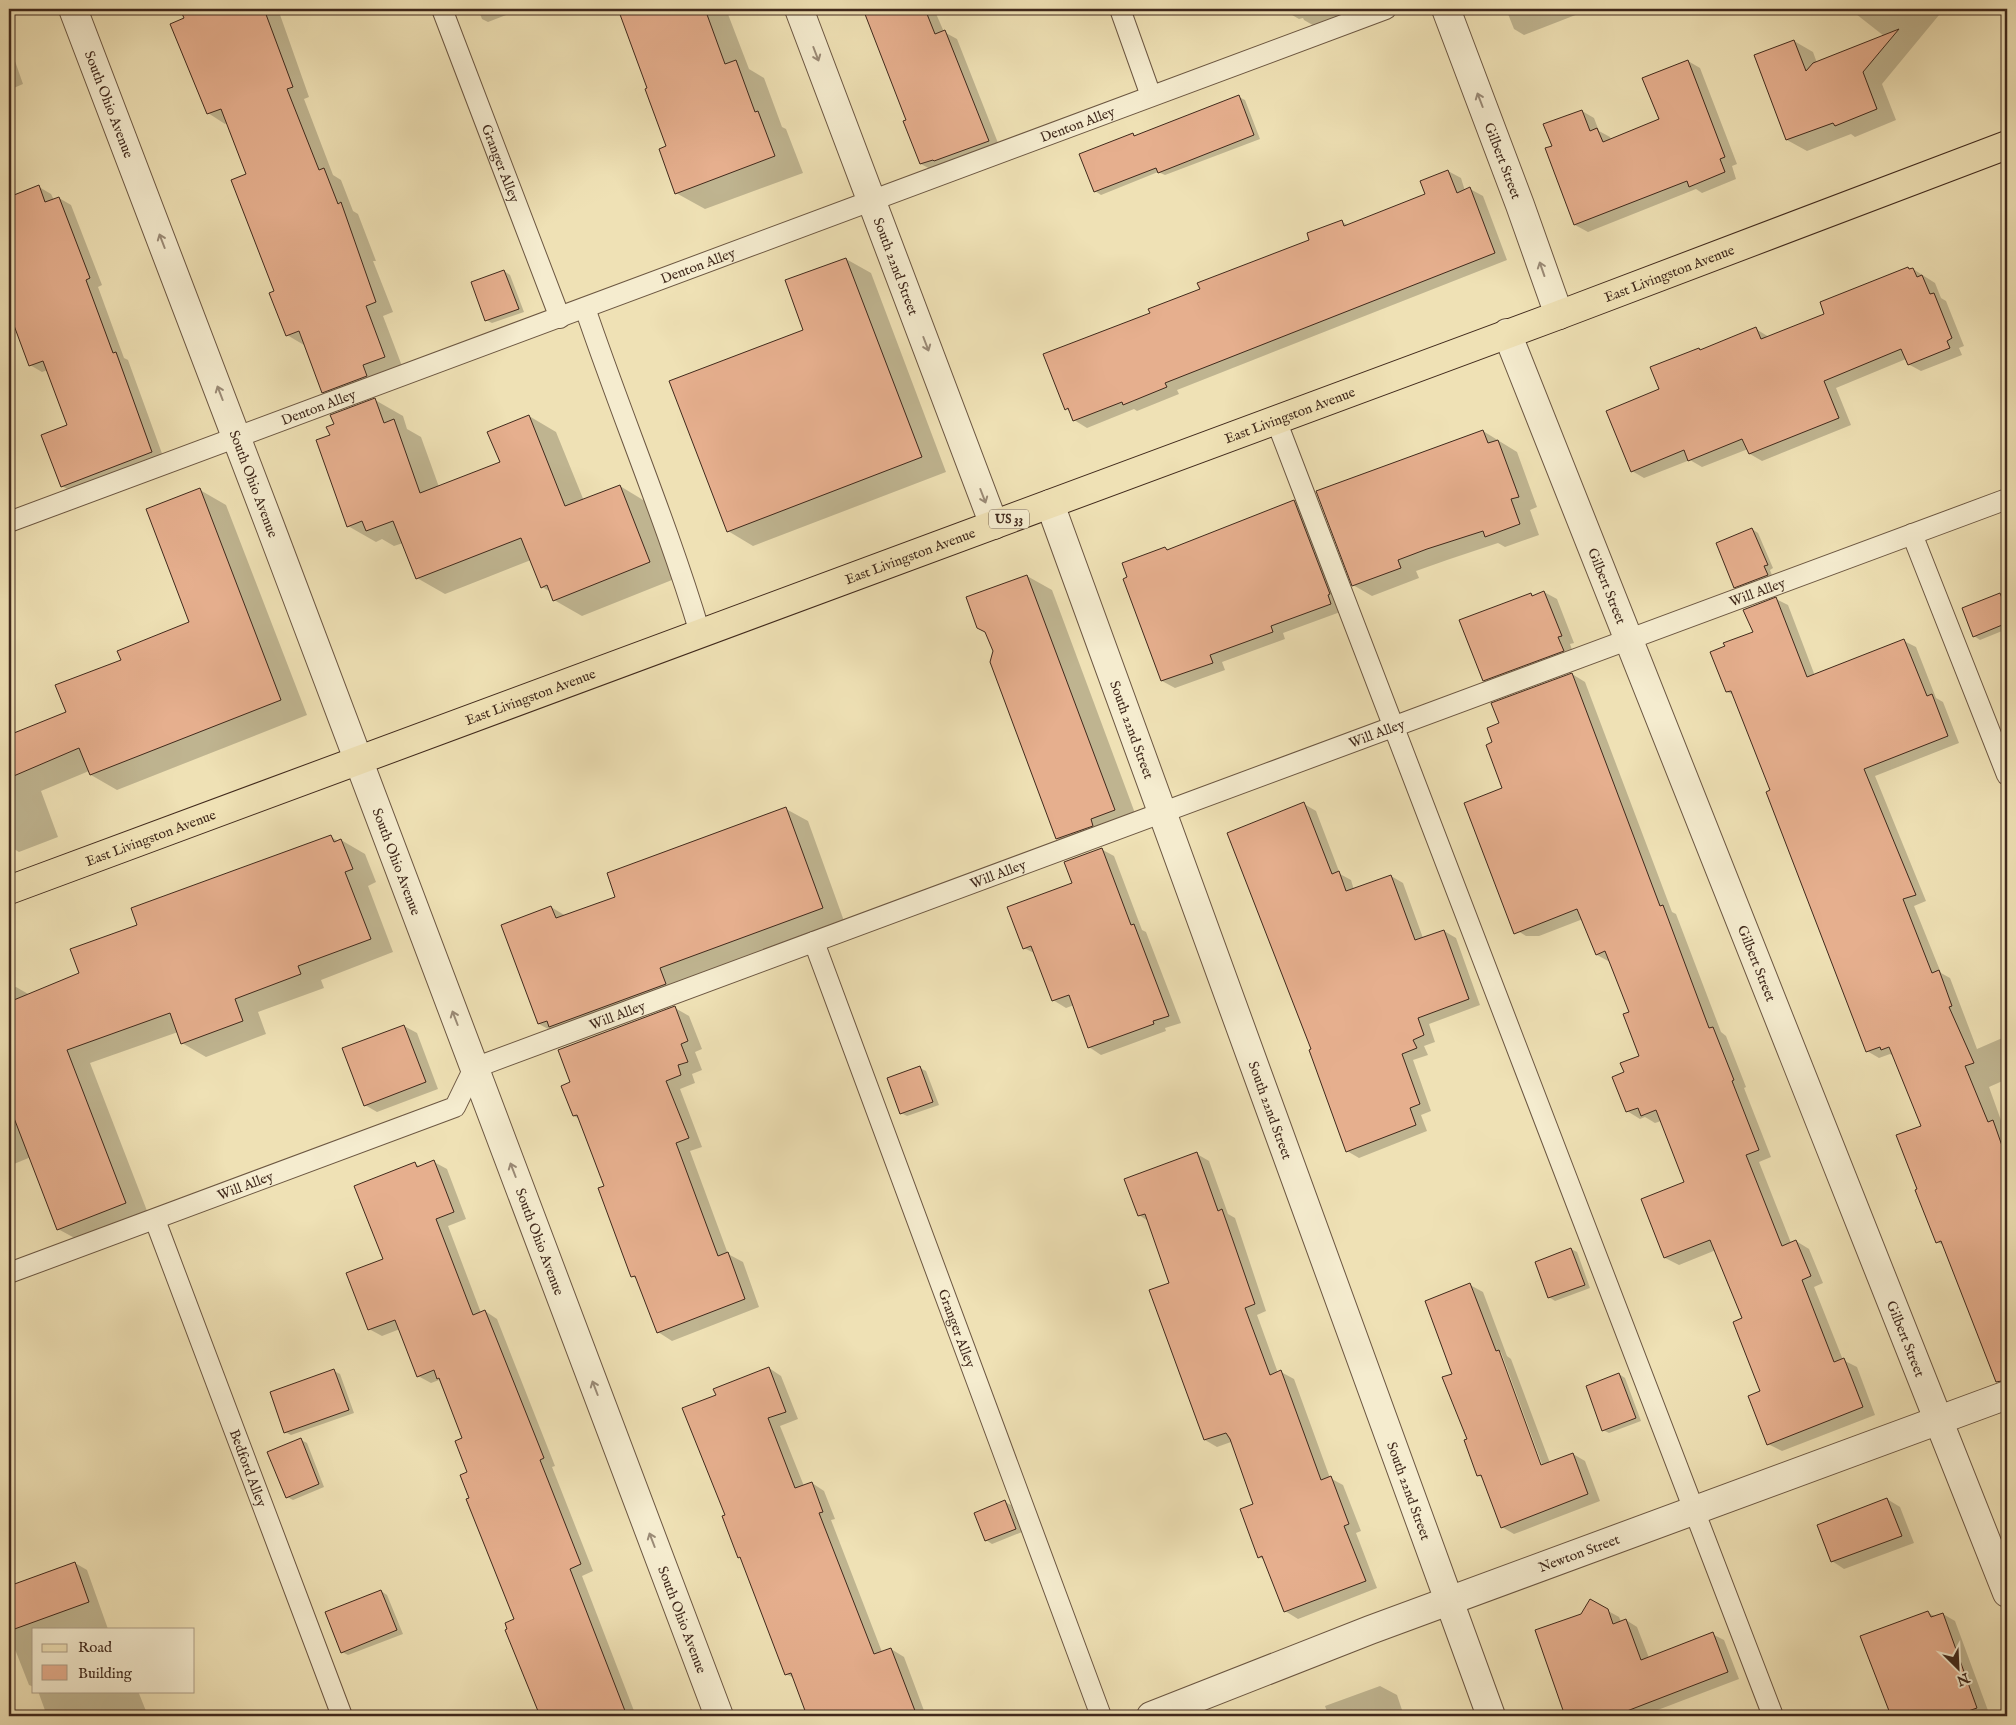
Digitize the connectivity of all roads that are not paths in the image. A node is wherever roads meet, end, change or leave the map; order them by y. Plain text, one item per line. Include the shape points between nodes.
1 (73, 9) edge
2 (442, 9) edge
3 (799, 9) edge
4 (1120, 9) edge
5 (1386, 9) edge
6 (1446, 9) edge
7 (1151, 96) junction
8 (2007, 145) edge
9 (871, 200) junction
10 (586, 308) junction
11 (1559, 315) junction
12 (560, 318) junction
13 (1507, 333) junction
14 (1276, 420) junction
15 (238, 438) junction
16 (2007, 498) edge
17 (1050, 504) junction
18 (9, 522) edge
19 (994, 525) junction
20 (1912, 534) junction
21 (700, 634) junction
22 (1629, 639) junction
23 (1394, 726) junction
24 (359, 760) junction
25 (2007, 775) edge
26 (1162, 813) junction
27 (9, 890) edge
28 (814, 942) junction
29 (474, 1068) junction
30 (155, 1220) junction
31 (9, 1273) edge
32 (2007, 1395) edge
33 (1940, 1421) junction
34 (1694, 1510) junction
35 (2007, 1593) edge
36 (1449, 1601) junction
37 (342, 1716) edge
38 (719, 1716) edge
39 (1100, 1716) edge
40 (1151, 1716) edge
41 (1491, 1716) edge
42 (1773, 1716) edge

15 -> 1 street, South Ohio Avenue
2 - 12 lane, Granger Alley
3 -> 9 street, South 22nd Street
4 - 7 lane
5 - 7 lane, Denton Alley
11 -> 6 street, Gilbert Street
7 - 9 lane, Denton Alley
8 - 11 main road, East Livingston Avenue / US 33
9 - 10 lane, Denton Alley
9 -> 19 street, South 22nd Street
10 - 12 lane, Denton Alley
10 - 21 lane via 603,363 680,568
11 - 13 main road, East Livingston Avenue / US 33
12 - 15 lane, Denton Alley
13 - 14 main road, East Livingston Avenue / US 33
13 - 22 street, Gilbert Street
14 - 17 main road, East Livingston Avenue / US 33
14 - 23 lane
15 - 18 lane, Denton Alley
15 - 24 street, South Ohio Avenue
16 - 20 lane, Will Alley
17 - 19 main road, East Livingston Avenue / US 33
17 - 26 street, South 22nd Street
19 - 21 main road, East Livingston Avenue / US 33
20 - 22 lane, Will Alley
20 - 25 lane
21 - 24 main road, East Livingston Avenue / US 33
22 - 23 lane, Will Alley
22 - 33 street, Gilbert Street
23 - 26 lane, Will Alley
23 - 34 lane
24 - 27 main road, East Livingston Avenue / US 33
29 -> 24 street, South Ohio Avenue
26 - 28 lane, Will Alley
26 - 36 street, South 22nd Street
28 - 29 lane, Will Alley
28 - 39 lane, Granger Alley
29 - 30 lane, Will Alley via 455,1107
38 -> 29 street, South Ohio Avenue
30 - 31 lane, Will Alley
30 - 37 lane, Bedford Alley
32 - 33 street, Newton Street
33 - 34 street, Newton Street
33 - 35 street, Gilbert Street
34 - 36 street, Newton Street
34 - 42 lane
36 - 40 street, Newton Street
36 - 41 street, South 22nd Street

